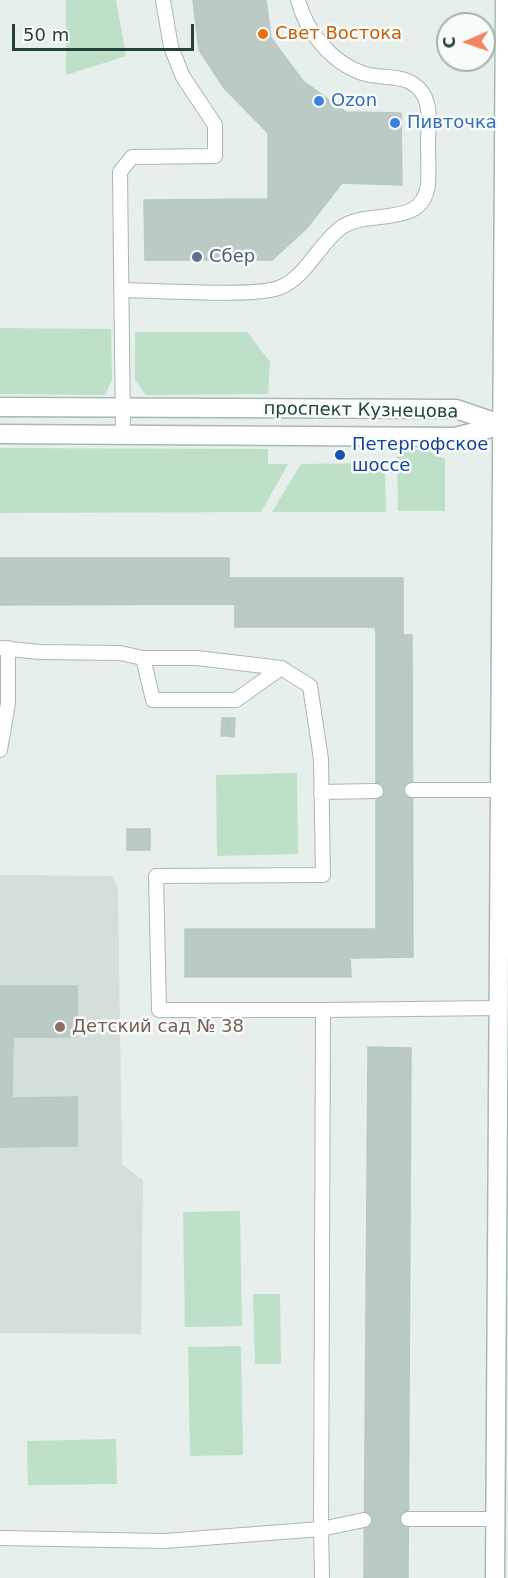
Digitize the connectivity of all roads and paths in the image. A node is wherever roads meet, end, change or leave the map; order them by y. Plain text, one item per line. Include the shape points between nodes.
1 (163, 0) edge
2 (298, 0) edge
3 (505, 0) edge
4 (121, 290) junction
5 (0, 408) edge
6 (122, 408) junction
7 (503, 425) junction
8 (0, 434) edge
9 (123, 434) junction
10 (4, 648) edge
11 (144, 658) junction
12 (281, 668) junction
13 (4, 703) edge
14 (0, 750) edge
15 (412, 790) dead end
16 (501, 790) junction
17 (376, 791) dead end
18 (321, 792) junction
19 (500, 1008) junction
20 (323, 1010) junction
21 (408, 1519) dead end
22 (496, 1519) junction
23 (364, 1520) dead end
24 (321, 1529) junction
25 (0, 1538) edge
26 (322, 1578) edge
27 (495, 1578) edge

1 - 4 lane via 171,46 183,77 215,125 215,156 132,157 120,172
2 - 4 lane via 310,29 344,63 362,73 399,77 422,92 428,106 428,186 423,200 415,210 402,215 356,219 342,227 280,288
3 - 7 street
4 - 6 lane
5 - 6 street, проспект Кузнецова
6 - 7 street, проспект Кузнецова via 456,409
6 - 9 lane
7 - 9 street, проспект Кузнецова via 455,437
7 - 16 street
8 - 9 street, проспект Кузнецова
10 - 11 lane via 120,653
10 - 13 lane
11 - 12 lane via 197,658
11 - 12 lane via 153,700 236,700
12 - 18 lane via 310,686 321,759
13 - 14 lane
15 - 16 lane
16 - 19 street
17 - 18 lane
18 - 20 lane via 323,875 156,876 159,1010
19 - 20 lane
19 - 22 street
20 - 24 lane
21 - 22 lane
22 - 27 street
23 - 24 lane
24 - 25 lane via 165,1541
24 - 26 lane

